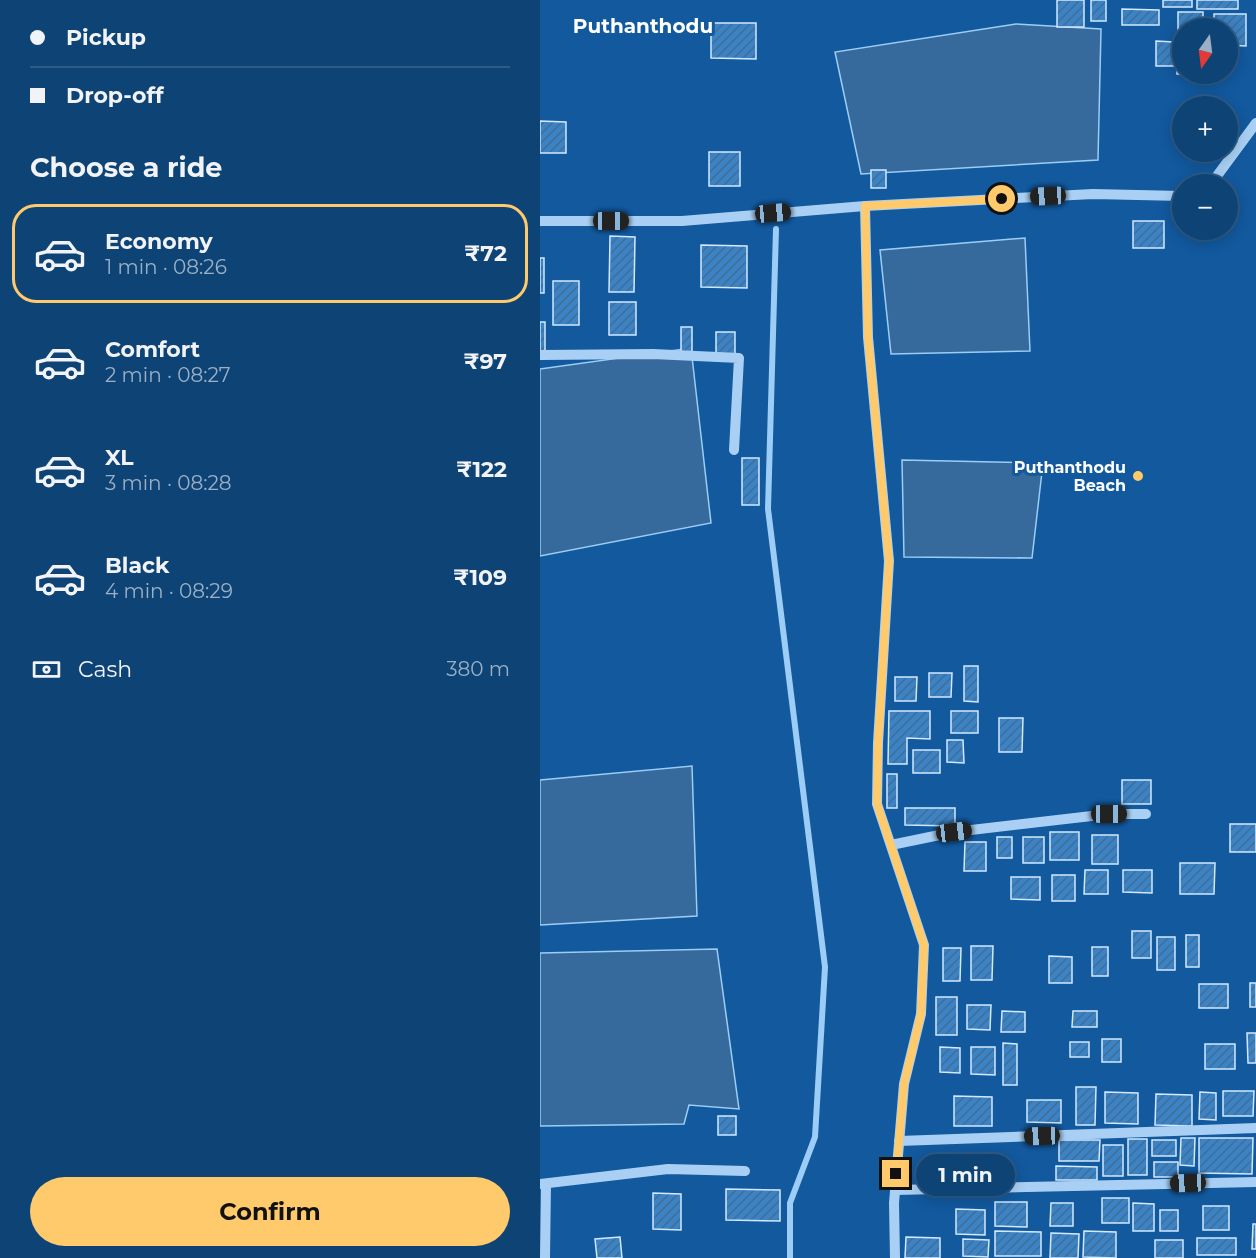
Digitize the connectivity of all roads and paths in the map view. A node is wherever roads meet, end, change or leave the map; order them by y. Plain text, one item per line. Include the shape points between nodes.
1 (1256, 123) edge
2 (1218, 174) edge
3 (1172, 196) edge
4 (865, 206) junction
5 (540, 221) edge
6 (540, 355) edge
7 (734, 450) dead end
8 (1146, 814) dead end
9 (891, 845) junction
10 (1256, 1128) edge
11 (899, 1141) junction
12 (745, 1171) dead end
13 (1256, 1182) edge
14 (543, 1184) edge
15 (895, 1190) junction
16 (546, 1258) edge
17 (895, 1258) edge

1 - 2 street
3 - 4 street via 1093,194
4 - 5 street via 682,221
4 - 9 street via 868,337 889,561 877,804
6 - 7 street via 739,358
8 - 9 street via 1109,814 954,832
9 - 11 street via 924,945 921,1014 904,1084
10 - 11 street
11 - 15 street
12 - 14 street via 668,1169
13 - 15 street
14 - 16 street
15 - 17 street

